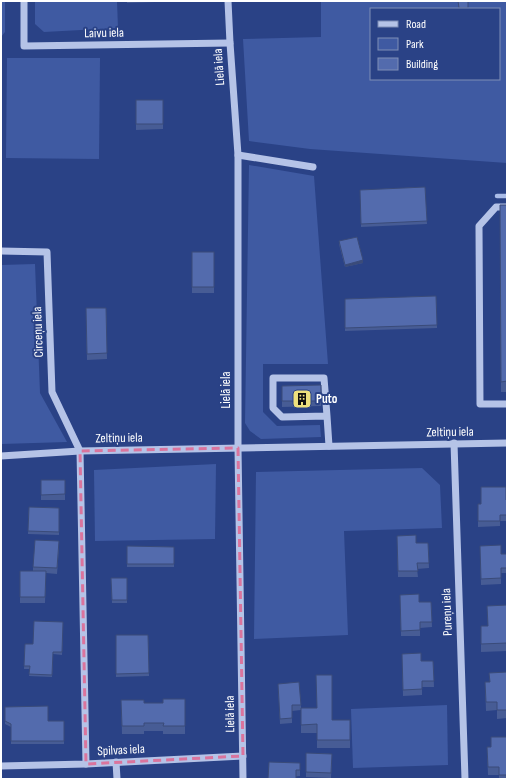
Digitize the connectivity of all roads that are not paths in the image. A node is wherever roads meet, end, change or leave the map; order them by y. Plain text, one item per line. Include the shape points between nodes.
1 (24, 1) edge
2 (228, 1) edge
3 (230, 44) junction
4 (238, 155) junction
5 (313, 167) dead end
6 (507, 208) edge
7 (1, 251) edge
8 (507, 404) edge
9 (327, 416) junction
10 (454, 443) junction
11 (507, 443) edge
12 (329, 446) junction
13 (238, 448) junction
14 (80, 451) junction
15 (1, 456) edge
16 (242, 756) junction
17 (116, 762) junction
18 (86, 764) junction
19 (1, 766) edge
20 (116, 779) edge
21 (243, 779) edge
22 (465, 779) edge

1 - 3 street, Laivu iela via 24,46
2 - 3 street, Lielā iela
3 - 4 street, Lielā iela
4 - 5 street
4 - 13 street, Lielā iela
6 - 8 street via 496,207 479,226 479,234 480,404
7 - 14 street, Circeņu iela via 47,252 52,392
9 - 9 street via 282,417 273,408 273,378 324,378
9 - 12 street
10 - 11 street, Zeltiņu iela
10 - 12 street, Zeltiņu iela
10 - 22 street, Pureņu iela
12 - 13 street, Zeltiņu iela
13 - 14 street, Zeltiņu iela
13 - 16 street, Lielā iela
14 - 15 street, Zeltiņu iela
14 - 18 street
16 - 17 street, Spilvas iela
16 - 21 street, Lielā iela
17 - 18 street, Spilvas iela
17 - 20 street
18 - 19 street, Spilvas iela

